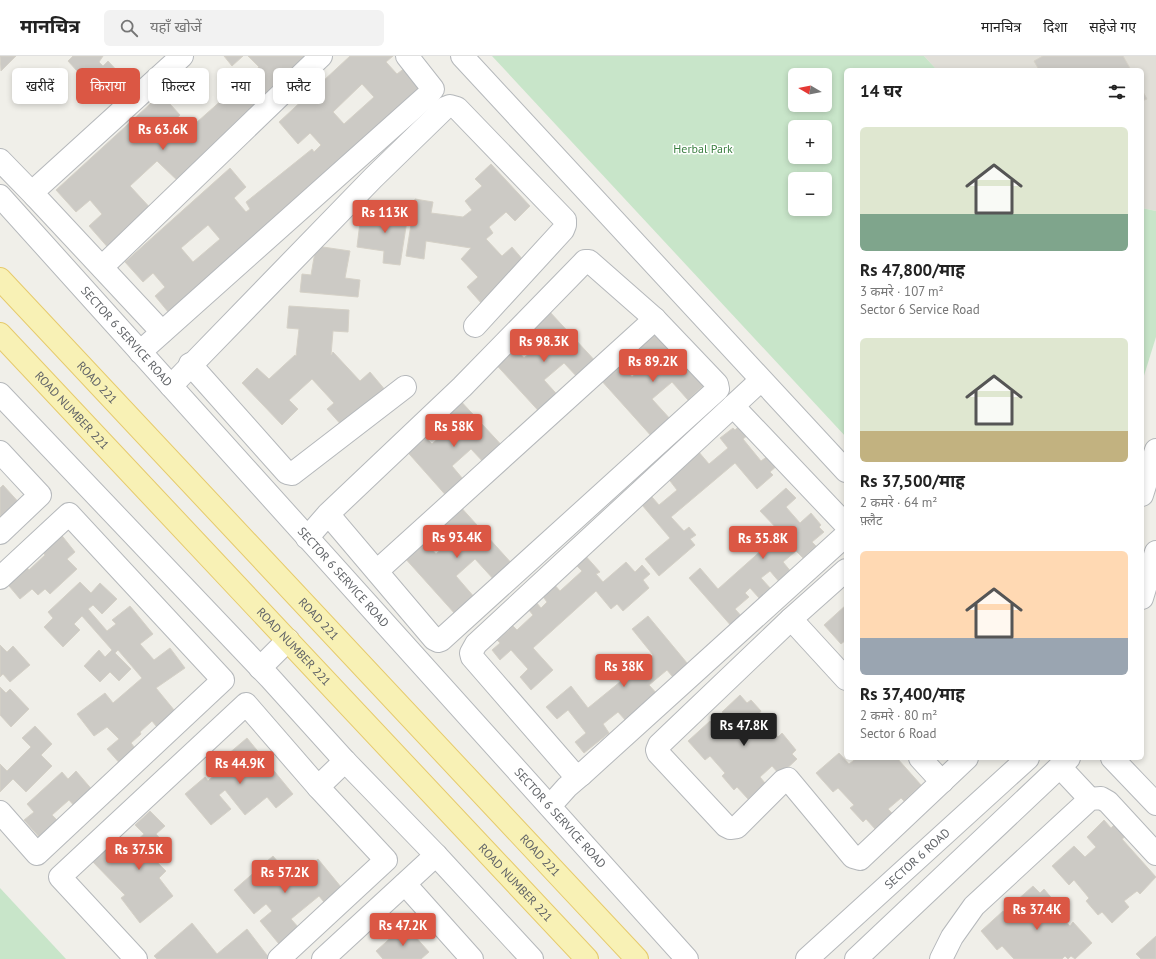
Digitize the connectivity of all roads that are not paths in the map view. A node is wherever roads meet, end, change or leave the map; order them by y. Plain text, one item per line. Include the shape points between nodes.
1 (182, 56) edge
2 (407, 56) edge
3 (462, 56) edge
4 (317, 57) edge
5 (0, 160) edge
6 (0, 196) edge
7 (35, 196) junction
8 (102, 267) junction
9 (0, 279) edge
10 (655, 319) junction
11 (475, 326) dead end
12 (162, 332) junction
13 (0, 334) edge
14 (140, 352) junction
15 (190, 364) junction
16 (761, 380) junction
17 (171, 386) junction
18 (405, 387) dead end
19 (0, 394) edge
20 (733, 406) junction
21 (1156, 450) edge
22 (0, 452) edge
23 (844, 469) edge
24 (1144, 489) edge
25 (328, 514) junction
26 (844, 523) edge
27 (0, 534) edge
28 (844, 537) edge
29 (307, 538) junction
30 (1156, 552) edge
31 (377, 572) junction
32 (844, 572) edge
33 (0, 578) edge
34 (1144, 591) edge
35 (791, 620) junction
36 (220, 626) junction
37 (288, 640) junction
38 (194, 649) junction
39 (260, 668) junction
40 (844, 677) edge
41 (922, 760) edge
42 (964, 760) edge
43 (1026, 760) edge
44 (1114, 760) edge
45 (345, 761) junction
46 (1064, 762) edge
47 (581, 775) junction
48 (942, 782) junction
49 (318, 787) junction
50 (1090, 799) junction
51 (1156, 804) edge
52 (550, 806) junction
53 (0, 812) edge
54 (1156, 854) edge
55 (436, 855) junction
56 (405, 884) junction
57 (136, 959) edge
58 (279, 959) edge
59 (323, 959) edge
60 (472, 959) edge
61 (532, 959) edge
62 (587, 959) edge
63 (637, 959) edge
64 (687, 959) edge
65 (807, 959) edge
66 (856, 959) edge
67 (941, 959) edge

1 - 7 street via 38,187
2 - 12 street via 433,89 428,95
3 - 16 street
4 - 8 street
5 - 7 street
6 - 14 street, SECTOR 6 SERVICE ROAD
7 - 8 street
8 - 12 street
9 - 63 main road, ROAD 221
10 - 25 street via 589,261 585,261 462,387
10 - 31 street
10 - 31 street via 718,388 450,633 442,640 434,639
11 - 15 street via 563,230 565,220 457,108 450,106 373,178
12 - 14 street
13 - 37 main road, ROAD NUMBER 221
14 - 17 street, SECTOR 6 SERVICE ROAD
15 - 17 street
15 - 18 street via 287,473 292,474
16 - 20 street
16 - 23 street
17 - 29 street, SECTOR 6 SERVICE ROAD
19 - 36 street
20 - 26 street
20 - 47 street via 472,649 472,657 572,772
21 - 24 street
22 - 27 street via 40,495
25 - 29 street
25 - 31 street
28 - 47 street
29 - 52 street, SECTOR 6 SERVICE ROAD
30 - 34 street
32 - 35 street
33 - 38 street via 69,514
35 - 40 street
35 - 48 street via 658,748 658,753 726,826 737,827 785,779 788,779 853,857 860,859
36 - 38 street
36 - 39 street
37 - 39 street
37 - 62 main road, ROAD NUMBER 221
38 - 53 street via 223,680 37,854
39 - 45 street
41 - 48 street
42 - 48 street
43 - 65 street, SECTOR 6 ROAD
44 - 51 street
45 - 49 street
45 - 55 street
46 - 50 street
46 - 66 street
47 - 52 street
49 - 57 street via 246,704 60,877
49 - 58 street via 386,860
50 - 54 street via 1101,798 1108,802
50 - 67 street via 974,906 952,937
52 - 64 street, SECTOR 6 SERVICE ROAD
55 - 56 street
55 - 61 street
56 - 59 street
56 - 60 street

